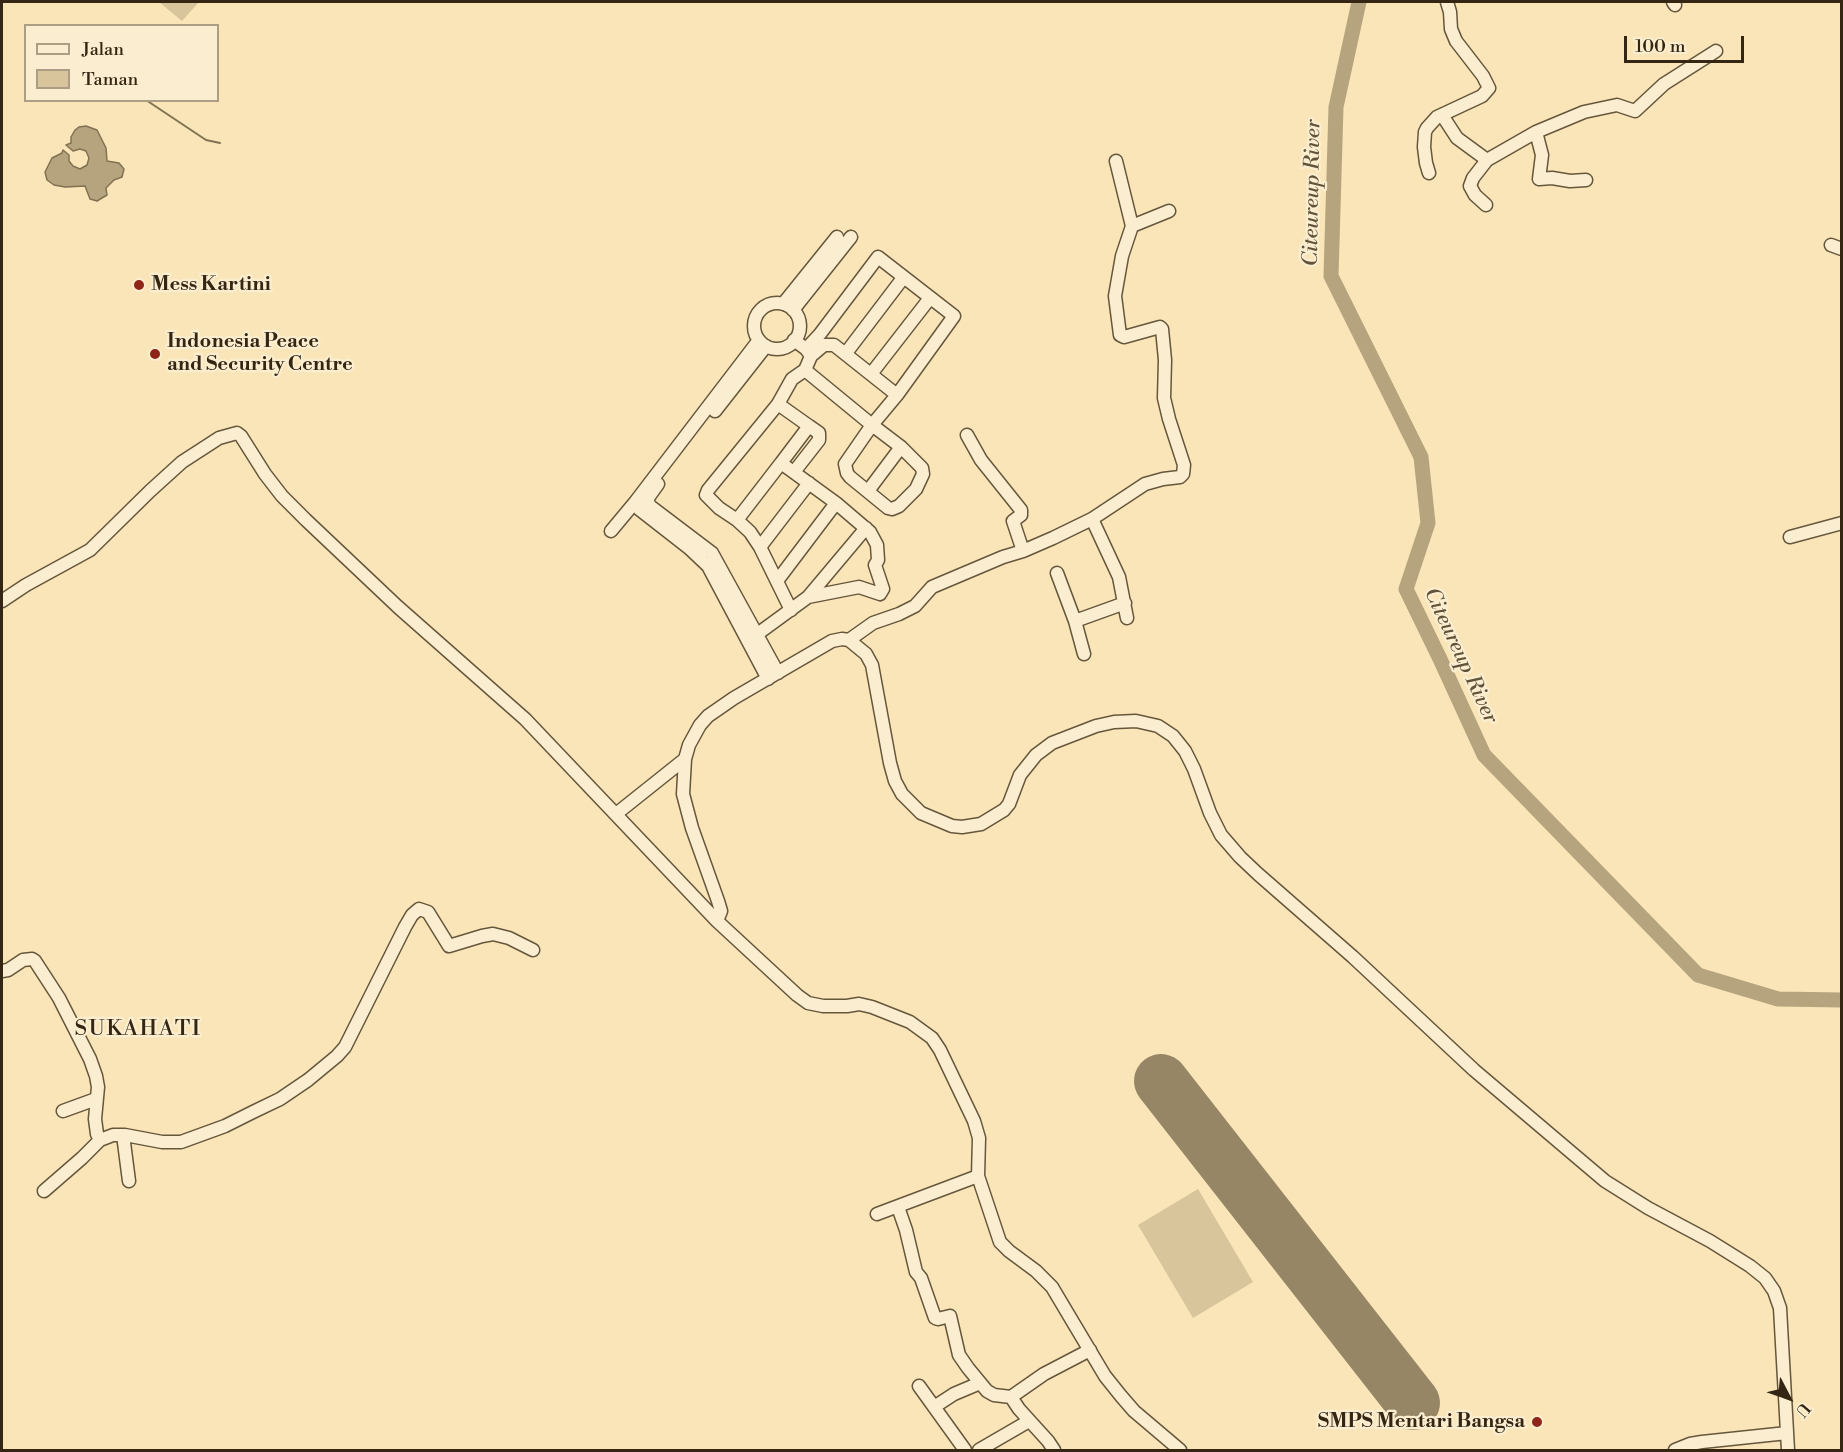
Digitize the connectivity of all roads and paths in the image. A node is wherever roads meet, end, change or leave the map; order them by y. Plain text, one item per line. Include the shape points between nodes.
1 (1447, 2) edge
2 (1716, 51) dead end
3 (1442, 115) junction
4 (1536, 132) junction
5 (1487, 160) junction
6 (1116, 161) dead end
7 (1429, 173) dead end
8 (1586, 180) dead end
9 (1486, 204) dead end
10 (1169, 211) dead end
11 (1132, 226) junction
12 (837, 237) dead end
13 (851, 237) dead end
14 (903, 278) junction
15 (930, 298) junction
16 (788, 307) junction
17 (794, 340) junction
18 (763, 343) junction
19 (808, 353) junction
20 (846, 353) junction
21 (805, 370) junction
22 (871, 374) junction
23 (897, 395) junction
24 (778, 404) junction
25 (872, 425) junction
26 (809, 426) junction
27 (967, 435) dead end
28 (901, 447) junction
29 (781, 463) junction
30 (794, 472) junction
31 (809, 483) junction
32 (868, 492) junction
33 (636, 501) junction
34 (836, 503) junction
35 (1092, 519) junction
36 (737, 520) junction
37 (1842, 523) edge
38 (866, 528) junction
39 (611, 531) dead end
40 (1790, 537) dead end
41 (760, 547) junction
42 (1023, 551) junction
43 (875, 565) junction
44 (1057, 573) dead end
45 (777, 581) junction
46 (859, 587) junction
47 (808, 597) junction
48 (2, 600) edge
49 (1125, 603) junction
50 (791, 610) junction
51 (1127, 618) dead end
52 (1075, 621) junction
53 (753, 638) junction
54 (849, 640) junction
55 (1084, 654) dead end
56 (773, 676) junction
57 (684, 759) junction
58 (616, 814) junction
59 (717, 921) junction
60 (533, 950) dead end
61 (2, 971) edge
62 (96, 1099) junction
63 (63, 1112) dead end
64 (123, 1135) junction
65 (100, 1140) junction
66 (978, 1176) junction
67 (129, 1182) dead end
68 (44, 1191) dead end
69 (898, 1207) junction
70 (877, 1214) dead end
71 (1090, 1350) junction
72 (980, 1383) junction
73 (918, 1386) dead end
74 (1011, 1396) junction
75 (934, 1407) junction
76 (1029, 1421) junction
77 (1787, 1433) junction
78 (1172, 1448) edge
79 (965, 1450) edge
80 (979, 1450) edge
81 (1054, 1450) edge
82 (1676, 1450) edge
83 (1788, 1450) edge

1 - 3 street via 1456,41 1489,88 1485,94
2 - 4 street via 1664,84 1635,111 1617,105 1584,112
3 - 5 street via 1457,138
3 - 7 street via 1425,132
4 - 5 street
4 - 8 street via 1542,155 1539,178
5 - 9 street via 1470,186
6 - 11 street
10 - 11 street
11 - 35 street via 1122,256 1116,296 1120,335 1124,338 1160,327 1163,331 1164,398 1184,472 1180,477 1146,484
12 - 16 street
13 - 16 street
14 - 15 street
14 - 19 street via 878,257
14 - 20 street
15 - 22 street
15 - 23 street via 953,318
16 - 17 street via 799,320
16 - 18 street via 771,303 757,315 755,332
17 - 18 street via 781,348
17 - 19 street
18 - 33 street
18 - 53 street via 648,498 650,506 712,554
19 - 20 street via 829,344
19 - 21 street
20 - 22 street
21 - 24 street via 792,379
21 - 25 street
22 - 23 street
23 - 25 street
24 - 26 street
24 - 36 street via 706,492 706,497
25 - 28 street
25 - 32 street via 845,464 850,477
26 - 29 street
26 - 30 street via 819,433 819,440
27 - 42 street via 981,460 1021,510 1013,521
28 - 32 street
28 - 32 street via 922,468 916,489 892,509
29 - 30 street
29 - 36 street
30 - 31 street
31 - 34 street
31 - 41 street
33 - 39 street
33 - 53 street via 639,508 708,566
34 - 38 street
34 - 45 street
35 - 42 street
35 - 49 street via 1119,576
36 - 41 street
37 - 40 street
38 - 43 street via 877,544
38 - 47 street
41 - 45 street
42 - 54 street via 932,587 915,606 873,623
43 - 46 street
43 - 46 street via 882,592
44 - 52 street
45 - 50 street
46 - 47 street
47 - 50 street
48 - 58 street via 90,550 182,462 219,438 237,433 282,496 398,607 525,719
49 - 51 street
49 - 52 street
50 - 53 street
52 - 55 street
53 - 56 street
54 - 56 street via 832,641
54 - 77 street via 866,654 872,665 898,788 918,810 952,826 973,826 998,815 1009,804 1020,775 1036,755 1065,736 1122,721 1152,724 1173,736 1192,764 1221,835 1258,874 1474,1070 1605,1181 1710,1241 1765,1278 1779,1308
56 - 57 street via 708,716
57 - 58 street
57 - 59 street via 683,794 718,901
58 - 59 street
59 - 66 street via 802,1000 828,1006 872,1006 929,1034 974,1121 979,1138
60 - 64 street via 493,934 449,946 428,912 419,909 405,927 345,1047 308,1080 262,1108 181,1142
61 - 62 street via 27,958 35,961 90,1059 97,1082
62 - 63 street
62 - 65 street
64 - 65 street
64 - 67 street
65 - 68 street
66 - 69 street
66 - 71 street via 1000,1242 1047,1281
69 - 70 street
69 - 72 street via 916,1272 935,1318 950,1316 959,1355
71 - 74 street
71 - 78 street via 1112,1385
72 - 74 street via 994,1395
72 - 75 street
73 - 75 street
74 - 76 street
75 - 79 street
76 - 80 street
76 - 81 street
77 - 82 street via 1701,1442
77 - 83 street

